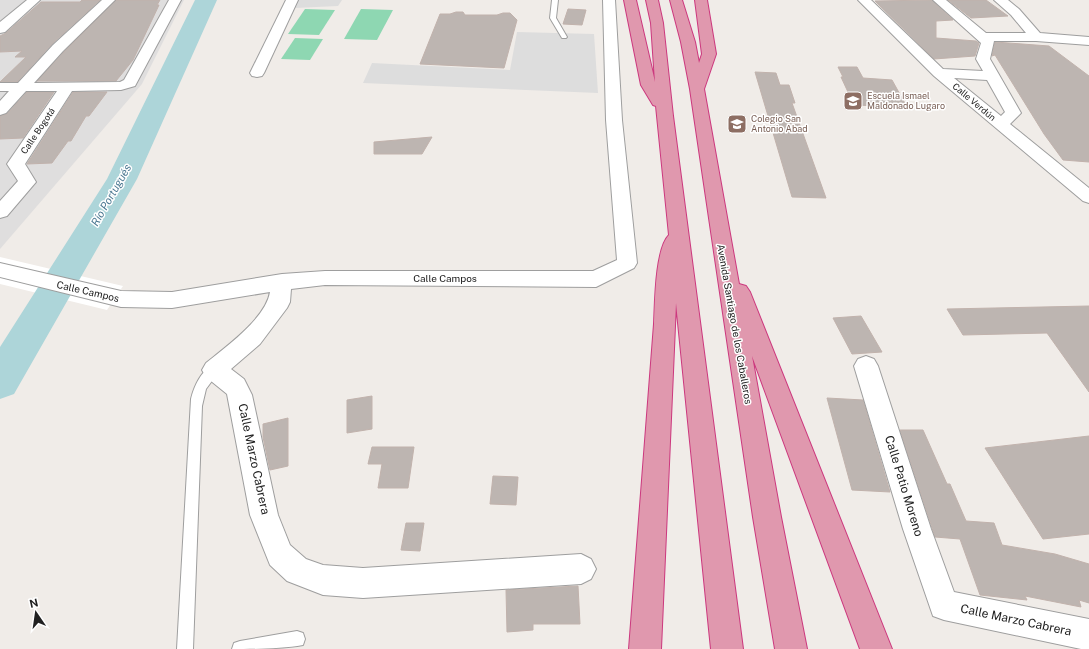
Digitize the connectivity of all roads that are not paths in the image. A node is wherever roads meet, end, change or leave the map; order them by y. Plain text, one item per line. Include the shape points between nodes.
1 (34, 0) edge
2 (109, 0) edge
3 (175, 0) edge
4 (292, 0) edge
5 (555, 0) edge
6 (609, 0) edge
7 (630, 0) edge
8 (652, 0) edge
9 (676, 0) edge
10 (700, 0) edge
11 (864, 0) edge
12 (939, 0) edge
13 (1000, 0) edge
14 (0, 29) edge
15 (564, 37) dead end
16 (982, 37) junction
17 (1036, 37) junction
18 (1089, 41) edge
19 (257, 73) dead end
20 (939, 73) junction
21 (993, 76) junction
22 (0, 86) edge
23 (22, 86) junction
24 (67, 88) junction
25 (697, 89) junction
26 (0, 110) edge
27 (665, 116) junction
28 (1001, 124) junction
29 (1089, 197) edge
30 (0, 212) edge
31 (679, 227) junction
32 (721, 247) junction
33 (0, 270) edge
34 (282, 282) junction
35 (866, 366) dead end
36 (214, 370) junction
37 (581, 569) dead end
38 (944, 605) joint
39 (1089, 635) edge
40 (297, 639) dead end
41 (185, 649) edge
42 (240, 649) edge
43 (645, 649) edge
44 (727, 649) edge
45 (791, 649) edge
46 (876, 649) edge

1 - 14 street
2 - 23 street
3 - 24 street via 130,83 121,86
4 - 19 street
5 - 15 lane via 553,18
6 - 34 street, Calle Campos via 614,120 628,263 596,278 325,278
7 - 27 highway via 648,85
8 - 27 highway via 657,23
9 - 25 highway, Avenida Santiago de los Caballeros via 688,42
10 - 25 highway via 708,54
11 - 20 street, Calle Verdún
12 - 16 street
13 - 17 street via 1015,12
16 - 17 street
16 - 21 street via 988,42 983,59
17 - 18 street
20 - 21 street
20 - 28 street, Calle Verdún
21 - 28 street via 1013,113
22 - 23 street
23 - 24 street
23 - 26 street
24 - 30 street, Calle Bogotá via 16,164 27,182
25 - 32 highway, Avenida Santiago de los Caballeros
27 - 31 highway
28 - 29 street, Calle Verdún
31 - 43 highway via 666,275
31 - 44 highway
32 - 45 highway, Avenida Santiago de los Caballeros
32 - 46 highway
33 - 34 street, Calle Campos via 121,299 172,300
34 - 36 street via 279,302 252,338
35 - 38 street, Calle Patio Moreno
36 - 37 street, Calle Marzo Cabrera via 237,386 241,395 242,411 264,515 280,554 297,571 323,580 363,583
36 - 41 lane via 196,396
38 - 39 street, Calle Marzo Cabrera
40 - 42 lane

